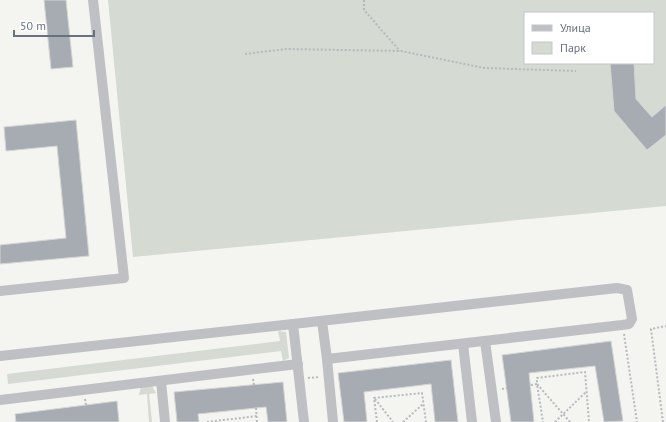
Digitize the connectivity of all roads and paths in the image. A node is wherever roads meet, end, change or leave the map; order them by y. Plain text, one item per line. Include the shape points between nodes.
1 (94, 0) edge
2 (364, 0) edge
3 (401, 51) junction
4 (245, 54) dead end
5 (576, 71) dead end
6 (0, 291) edge
7 (322, 321) junction
8 (293, 324) junction
9 (622, 325) junction
10 (666, 326) edge
11 (486, 342) junction
12 (463, 344) junction
13 (0, 356) edge
14 (327, 359) junction
15 (298, 364) junction
16 (329, 376) junction
17 (300, 379) junction
18 (161, 381) junction
19 (537, 384) junction
20 (530, 385) dead end
21 (587, 392) junction
22 (374, 398) junction
23 (0, 400) edge
24 (423, 404) junction
25 (256, 408) dead end
26 (563, 415) junction
27 (257, 416) junction
28 (226, 419) junction
29 (165, 422) edge
30 (207, 422) edge
31 (223, 422) edge
32 (257, 422) edge
33 (304, 422) edge
34 (334, 422) edge
35 (377, 422) edge
36 (394, 422) edge
37 (403, 422) edge
38 (426, 422) edge
39 (472, 422) edge
40 (496, 422) edge
41 (543, 422) edge
42 (555, 422) edge
43 (570, 422) edge
44 (589, 422) edge
45 (637, 422) edge
46 (663, 422) edge

1 - 6 lane via 124,278
2 - 3 path via 364,10
3 - 4 path via 286,49
3 - 5 path via 484,68
7 - 8 lane
7 - 9 lane via 617,288 628,290 632,319 629,324
7 - 14 lane
8 - 13 lane
8 - 15 lane
9 - 11 lane
9 - 45 path
10 - 46 path via 651,329
11 - 12 lane
11 - 40 lane
12 - 14 lane
12 - 39 lane
14 - 16 lane
15 - 17 lane
15 - 18 lane
16 - 17 path
16 - 34 lane
17 - 33 lane
18 - 23 lane
18 - 29 lane
19 - 20 path
19 - 21 path via 536,378 585,372
19 - 26 path
19 - 41 path
21 - 26 path
21 - 44 path
22 - 24 path via 422,393
22 - 35 path
22 - 36 path
24 - 37 path
24 - 38 path
25 - 27 path
26 - 42 path
26 - 43 path
27 - 28 path
27 - 32 path
28 - 30 path
28 - 31 path

